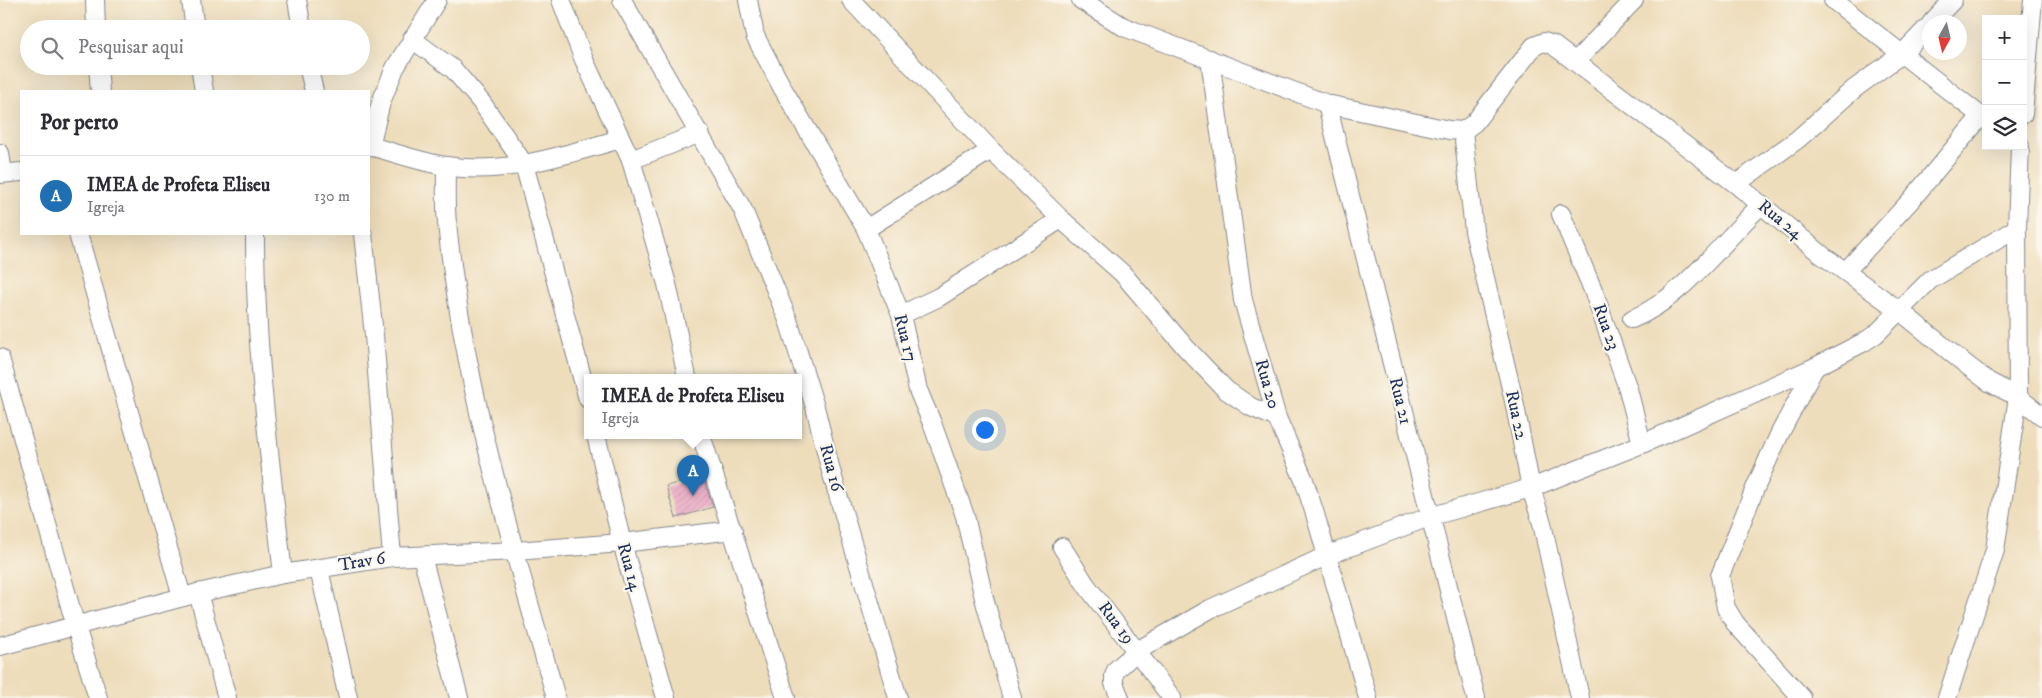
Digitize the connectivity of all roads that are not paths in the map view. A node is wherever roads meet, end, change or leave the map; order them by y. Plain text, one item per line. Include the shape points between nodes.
1 (95, 0) edge
2 (190, 0) edge
3 (297, 0) edge
4 (437, 0) edge
5 (561, 0) edge
6 (622, 0) edge
7 (748, 0) edge
8 (851, 0) edge
9 (1081, 0) edge
10 (1634, 0) edge
11 (1833, 0) edge
12 (1953, 0) edge
13 (2032, 0) edge
14 (1939, 15) edge
15 (96, 20) edge
16 (193, 20) edge
17 (300, 20) edge
18 (1922, 33) edge
19 (412, 39) junction
20 (1903, 53) junction
21 (1210, 58) junction
22 (1576, 61) junction
23 (99, 75) edge
24 (201, 75) edge
25 (310, 75) edge
26 (100, 90) edge
27 (204, 90) edge
28 (314, 90) edge
29 (1327, 104) junction
30 (2024, 105) edge
31 (1982, 116) edge
32 (1982, 120) edge
33 (1464, 131) junction
34 (700, 133) junction
35 (622, 139) junction
36 (370, 142) edge
37 (370, 146) edge
38 (991, 150) junction
39 (2019, 150) edge
40 (0, 153) edge
41 (631, 160) junction
42 (524, 164) junction
43 (446, 166) junction
44 (20, 172) edge
45 (1, 174) edge
46 (1736, 184) junction
47 (1761, 205) junction
48 (1561, 214) dead end
49 (1061, 219) junction
50 (2017, 228) junction
51 (866, 229) junction
52 (78, 235) edge
53 (255, 235) edge
54 (363, 235) edge
55 (1846, 271) junction
56 (1900, 311) junction
57 (901, 315) junction
58 (1632, 319) dead end
59 (0, 358) edge
60 (1815, 367) junction
61 (687, 374) edge
62 (584, 384) edge
63 (2018, 397) junction
64 (2042, 416) edge
65 (1277, 418) junction
66 (597, 439) edge
67 (702, 439) edge
68 (1642, 444) junction
69 (1531, 488) junction
70 (1429, 517) junction
71 (733, 530) junction
72 (622, 543) junction
73 (1062, 546) dead end
74 (515, 551) junction
75 (422, 556) junction
76 (1326, 556) junction
77 (392, 557) junction
78 (319, 569) junction
79 (282, 574) junction
80 (190, 595) junction
81 (76, 627) junction
82 (0, 646) edge
83 (1137, 651) junction
84 (98, 698) edge
85 (227, 698) edge
86 (348, 698) edge
87 (459, 698) edge
88 (556, 698) edge
89 (666, 698) edge
90 (786, 698) edge
91 (898, 698) edge
92 (1012, 698) edge
93 (1120, 698) edge
94 (1172, 698) edge
95 (1368, 698) edge
96 (1476, 698) edge
97 (1580, 698) edge
98 (1802, 698) edge
99 (1947, 698) edge

1 - 15 street
2 - 16 street
3 - 17 street
4 - 19 street
5 - 35 street via 584,60
6 - 34 street, Rua 16
7 - 51 street, Rua 17 via 755,36
8 - 38 street
9 - 21 street via 1124,27
10 - 22 street
11 - 20 street
12 - 14 street
13 - 30 street
18 - 20 street
19 - 36 street via 381,102
19 - 42 street via 453,69 482,103
20 - 31 street
20 - 46 street via 1854,89 1798,139
21 - 29 street
21 - 65 street, Rua 20 via 1243,300
22 - 33 street, Rua 24 via 1553,45 1544,42 1534,46 1474,123
22 - 46 street, Rua 24
23 - 26 street
24 - 27 street
25 - 28 street
29 - 33 street
29 - 70 street, Rua 21
32 - 55 street
33 - 69 street, Rua 22 via 1474,231
34 - 41 street
34 - 91 street, Rua 16 via 743,210 788,320
35 - 41 street
35 - 42 street
37 - 43 street
38 - 49 street
38 - 51 street
39 - 50 street
40 - 45 street
41 - 61 street via 667,284
42 - 43 street via 492,168
42 - 62 street
43 - 74 street via 446,221 464,337 487,449
44 - 45 street
46 - 47 street, Rua 24
47 - 55 street, Rua 24
47 - 58 street via 1700,269 1661,302
48 - 68 street, Rua 23 via 1628,389
49 - 57 street via 939,297
49 - 65 street via 1122,273 1226,390 1251,407
50 - 56 street via 1930,280
50 - 63 street
51 - 57 street, Rua 17
52 - 80 street
53 - 79 street via 255,288 263,392
54 - 77 street
55 - 56 street, Rua 24
56 - 60 street via 1864,342
56 - 63 street, Rua 24 via 1989,382
57 - 92 street, Rua 17 via 918,390 965,516
59 - 81 street
60 - 68 street
60 - 98 street via 1780,433 1720,576 1726,608 1735,623
63 - 64 street, Rua 24
63 - 99 street via 1995,550
65 - 76 street, Rua 20 via 1304,480
66 - 72 street, Rua 14
67 - 71 street
68 - 69 street
69 - 70 street
69 - 97 street, Rua 22 via 1542,523
70 - 76 street
70 - 96 street, Rua 21
71 - 72 street, Trav 6
71 - 90 street
72 - 74 street, Trav 6
72 - 89 street, Rua 14
73 - 83 street, Rua 19 via 1086,585
74 - 75 street, Trav 6
74 - 88 street
75 - 77 street, Trav 6
75 - 87 street
76 - 83 street via 1210,609
76 - 95 street, Rua 20
77 - 78 street, Trav 6
78 - 79 street, Trav 6
78 - 86 street
79 - 80 street, Trav 6
80 - 81 street, Trav 6
80 - 85 street
81 - 82 street, Trav 6
81 - 84 street
83 - 93 street via 1116,670 1114,683
83 - 94 street, Rua 19

